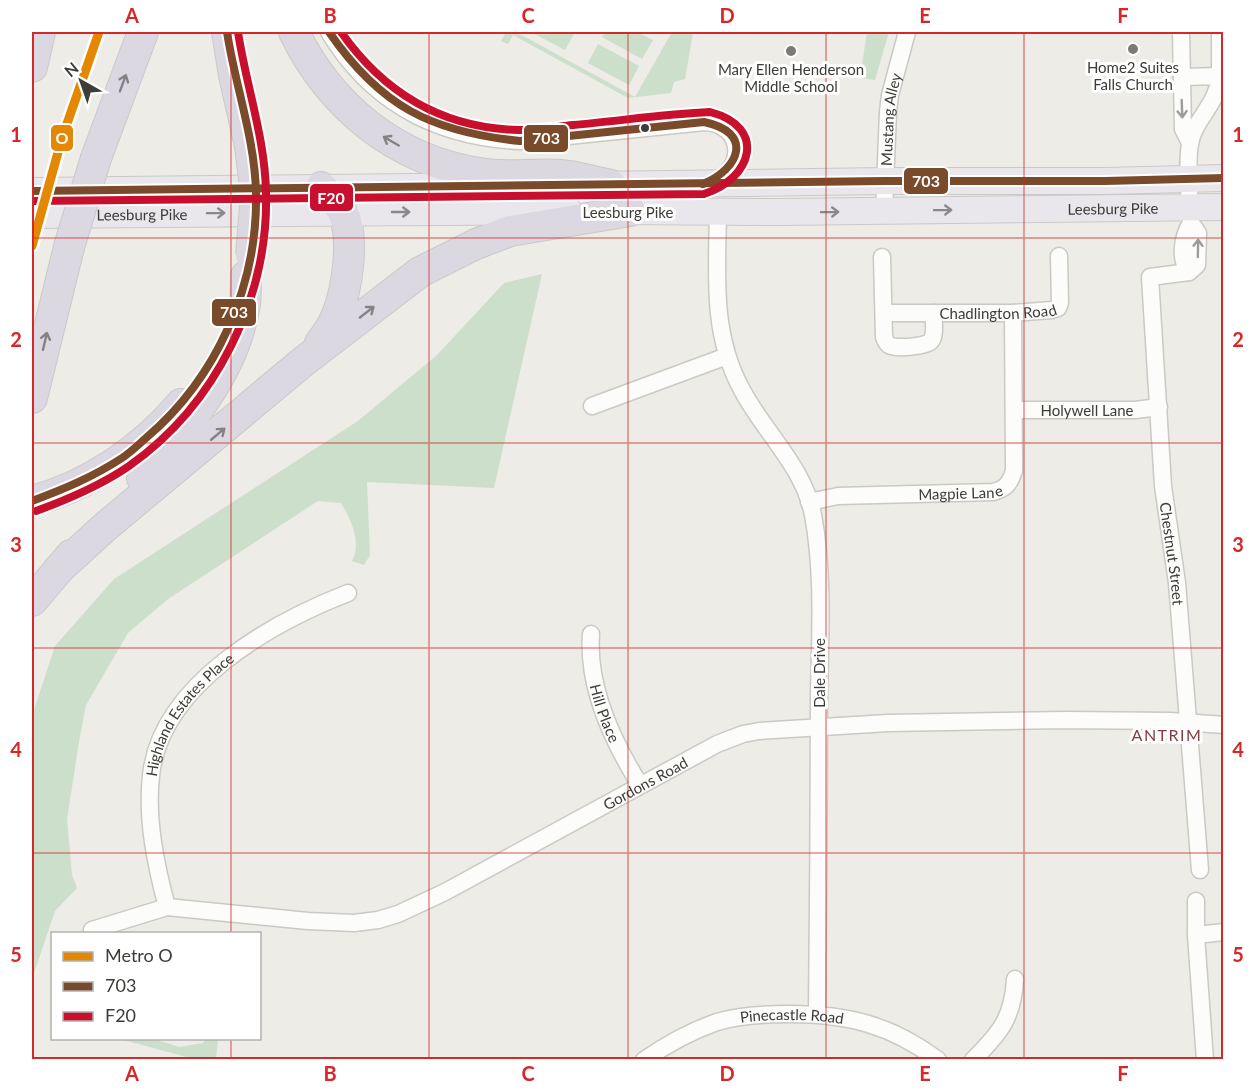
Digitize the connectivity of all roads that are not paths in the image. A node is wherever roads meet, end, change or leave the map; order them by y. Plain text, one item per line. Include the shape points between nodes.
1 (40, 32) edge
2 (144, 32) edge
3 (227, 32) edge
4 (294, 32) edge
5 (329, 32) edge
6 (907, 32) edge
7 (1181, 32) edge
8 (1220, 32) edge
9 (32, 67) edge
10 (1220, 76) junction
11 (1182, 77) junction
12 (1190, 143) junction
13 (1190, 178) junction
14 (1224, 178) edge
15 (885, 181) junction
16 (703, 184) junction
17 (610, 185) junction
18 (321, 188) junction
19 (32, 191) edge
20 (1224, 207) edge
21 (630, 211) junction
22 (884, 211) junction
23 (343, 212) junction
24 (718, 212) junction
25 (32, 215) edge
26 (1191, 215) junction
27 (1059, 256) dead end
28 (882, 257) dead end
29 (249, 266) junction
30 (884, 313) junction
31 (934, 313) junction
32 (1013, 313) junction
33 (727, 356) junction
34 (304, 361) junction
35 (32, 398) edge
36 (592, 406) dead end
37 (1159, 407) junction
38 (1015, 410) junction
39 (32, 501) edge
40 (809, 502) junction
41 (58, 569) junction
42 (348, 593) dead end
43 (32, 601) edge
44 (591, 634) dead end
45 (1187, 722) junction
46 (1224, 725) edge
47 (819, 727) junction
48 (640, 785) junction
49 (1200, 870) dead end
50 (1196, 901) dead end
51 (167, 907) junction
52 (92, 930) dead end
53 (1224, 932) edge
54 (1196, 935) junction
55 (1015, 979) dead end
56 (817, 1014) junction
57 (644, 1059) edge
58 (938, 1059) edge
59 (973, 1059) edge
60 (1205, 1059) edge

1 - 9 highway
35 -> 2 highway, bridge via 69,247 96,158
3 - 29 highway, bridge via 256,195
17 -> 4 highway via 562,175 479,173 400,146 363,122 342,102 314,67
5 - 16 street via 348,59 386,96 417,117 468,135 520,141 704,122 724,126 737,151 733,164 723,176
6 - 15 street, Mustang Alley via 890,95
7 - 11 street
8 - 10 street
10 - 11 street
10 - 12 street via 1215,98
11 -> 12 street via 1183,129
12 - 13 street, Chestnut Street
13 - 14 main road, Leesburg Pike
13 - 15 main road, Leesburg Pike
13 - 26 street, Chestnut Street
15 - 16 main road, Leesburg Pike
15 - 22 street, Mustang Alley
16 - 17 main road, Leesburg Pike
17 - 18 main road, Leesburg Pike
18 - 19 main road, Leesburg Pike
18 - 23 highway
20 - 26 main road, Leesburg Pike
23 -> 21 main road, Leesburg Pike
21 - 24 main road, Leesburg Pike
34 -> 21 highway via 420,272 456,253 510,231
24 -> 22 main road, Leesburg Pike
22 -> 26 main road, Leesburg Pike
25 -> 23 main road, Leesburg Pike
23 - 34 highway via 349,250 343,295 329,332
24 - 33 street, Dale Drive via 719,324
26 - 37 street, Chestnut Street via 1198,233 1197,265 1189,272 1150,277
27 - 32 street, Chadlington Road via 1058,308
28 - 30 street
29 - 39 highway via 218,350 165,422 109,466
29 - 41 highway via 239,327 215,386 160,457
30 - 31 street, Chadlington Road
30 - 31 street via 884,337 893,347 929,344 933,339
31 - 32 street, Chadlington Road
32 - 38 street, Magpie Lane
33 - 36 street
33 - 40 street, Dale Drive via 741,390 789,460
41 -> 34 highway
37 - 38 street, Holywell Lane
37 - 45 street, Chestnut Street
38 - 40 street, Magpie Lane via 1014,471 1010,483 1001,490 838,496
40 - 47 street, Dale Drive via 819,572
41 - 43 highway
42 - 51 street, Highland Estates Place via 308,608 231,656 195,687 171,717 155,754 150,805
44 - 48 street, Hill Place via 591,669 602,705
45 - 46 street, Gordons Road
45 - 47 street, Gordons Road via 1066,720
45 - 49 street, Chestnut Street
47 - 48 street, Gordons Road via 743,734
47 - 56 street, Dale Drive
48 - 51 street, Gordons Road via 422,904 378,920 308,921
50 - 54 street
51 - 52 street, Gordons Road
53 - 54 street
54 - 60 street
55 - 59 street via 1010,1013 1002,1028
56 - 57 street, Pinecastle Road via 770,1014 718,1022
56 - 58 street, Pinecastle Road via 876,1025

